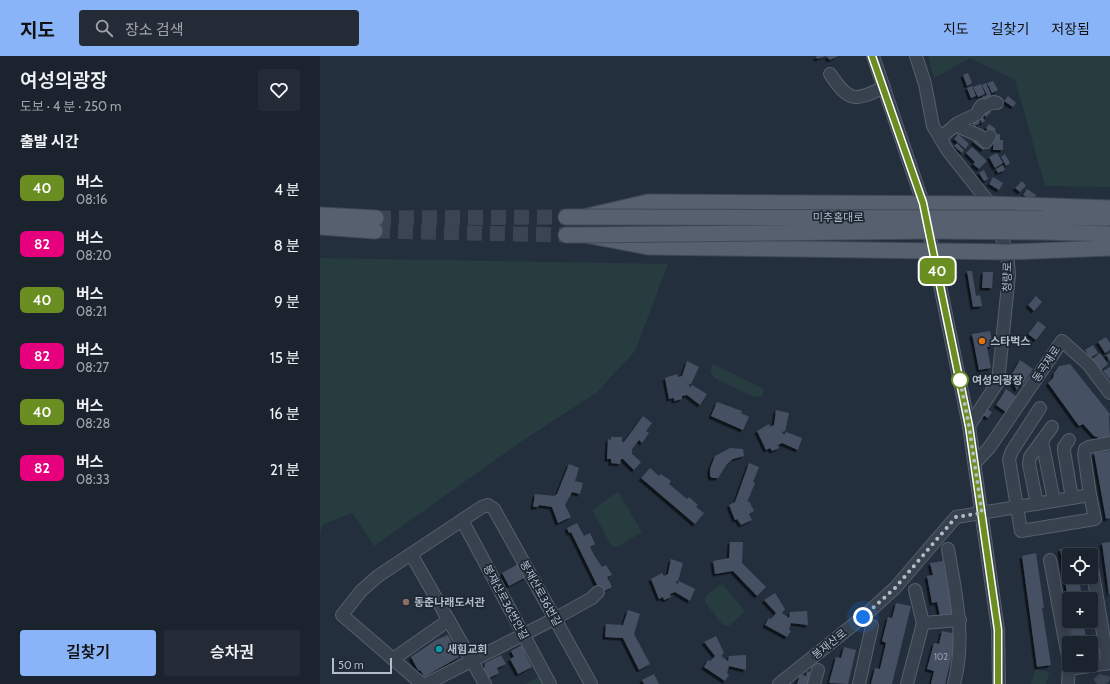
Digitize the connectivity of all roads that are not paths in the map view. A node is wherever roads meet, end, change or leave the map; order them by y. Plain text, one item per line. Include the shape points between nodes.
1 (872, 56) edge
2 (916, 56) edge
3 (830, 74) dead end
4 (884, 87) junction
5 (997, 103) dead end
6 (955, 125) junction
7 (990, 136) dead end
8 (940, 138) junction
9 (923, 203) junction
10 (990, 204) junction
11 (1110, 208) edge
12 (320, 215) edge
13 (566, 217) tunnel mouth
14 (583, 217) junction
15 (1110, 218) edge
16 (1045, 225) junction
17 (320, 227) edge
18 (1110, 234) edge
19 (566, 235) tunnel mouth
20 (585, 235) junction
21 (1110, 248) edge
22 (933, 250) junction
23 (1007, 252) junction
24 (1110, 393) edge
25 (1040, 408) dead end
26 (969, 426) junction
27 (1052, 427) dead end
28 (1068, 440) dead end
29 (1042, 441) junction
30 (1110, 443) edge
31 (975, 463) junction
32 (1090, 495) junction
33 (1072, 498) junction
34 (1054, 501) junction
35 (1037, 504) junction
36 (1017, 507) junction
37 (982, 513) junction
38 (462, 520) junction
39 (948, 549) dead end
40 (411, 554) junction
41 (1050, 560) dead end
42 (1095, 584) edge
43 (915, 590) dead end
44 (598, 592) dead end
45 (556, 618) junction
46 (449, 620) junction
47 (960, 620) junction
48 (923, 623) junction
49 (872, 626) dead end
50 (523, 635) junction
51 (1064, 636) edge
52 (393, 659) junction
53 (472, 660) junction
54 (1109, 663) edge
55 (1098, 664) edge
56 (818, 670) dead end
57 (1069, 672) edge
58 (422, 684) edge
59 (426, 684) edge
60 (485, 684) edge
61 (550, 684) edge
62 (591, 684) edge
63 (779, 684) edge
64 (814, 684) edge
65 (859, 684) edge
66 (907, 684) edge
67 (954, 684) edge
68 (998, 684) edge
69 (1068, 684) edge

1 - 4 street
2 - 8 street, 청량로 via 925,84 933,126
3 - 4 street via 848,95 856,98 865,97
4 - 9 street
5 - 6 street via 980,107 977,114
6 - 7 street via 980,136 986,142
6 - 8 street
8 - 10 street, 청량로 via 948,152
9 - 10 main road
9 - 14 main road via 648,202
9 - 22 street
10 - 11 main road
10 - 23 street, 청량로
12 - 17 main road via 375,224
13 - 14 main road, 미추홀대로
14 - 16 main road, 미추홀대로, bridge
15 - 16 main road, 미추홀대로
16 - 18 main road, 미추홀대로
16 - 20 main road, 미추홀대로, bridge via 929,231
19 - 20 main road, 미추홀대로
20 - 22 main road via 648,247
21 - 23 main road
22 - 23 main road
22 - 26 street
23 - 26 street, 청량로 via 1008,275 998,382
24 - 31 street, 동곡재로 via 1088,364 1062,341 989,448
25 - 36 street via 1010,454
26 - 31 street
27 - 29 street
28 - 33 street via 1064,451
29 - 34 street
29 - 35 street via 1030,457 1029,464
30 - 32 street via 1085,449
31 - 37 street
32 - 33 street, 봉재산로
32 - 36 street via 1095,519 1021,531
33 - 34 street, 봉재산로
34 - 35 street, 봉재산로
35 - 36 street, 봉재산로
36 - 37 street, 봉재산로
37 - 63 street, 봉재산로 via 956,517 895,588
37 - 68 street via 998,630
38 - 40 street
38 - 45 street, 봉재산로36번길 via 482,506 488,505 494,509
38 - 50 street, 봉재산로36번안길
39 - 47 street
40 - 46 street
40 - 52 street via 372,581 342,615
41 - 51 street
42 - 54 street
43 - 48 street
44 - 45 street
45 - 50 street
45 - 62 street, 봉재산로36번길
46 - 52 street
46 - 53 street
47 - 48 street
47 - 67 street via 958,670
48 - 66 street
49 - 65 street
50 - 53 street
50 - 61 street, 봉재산로36번안길
52 - 58 street
53 - 59 street
53 - 60 street
54 - 55 street
56 - 64 street
57 - 69 street

